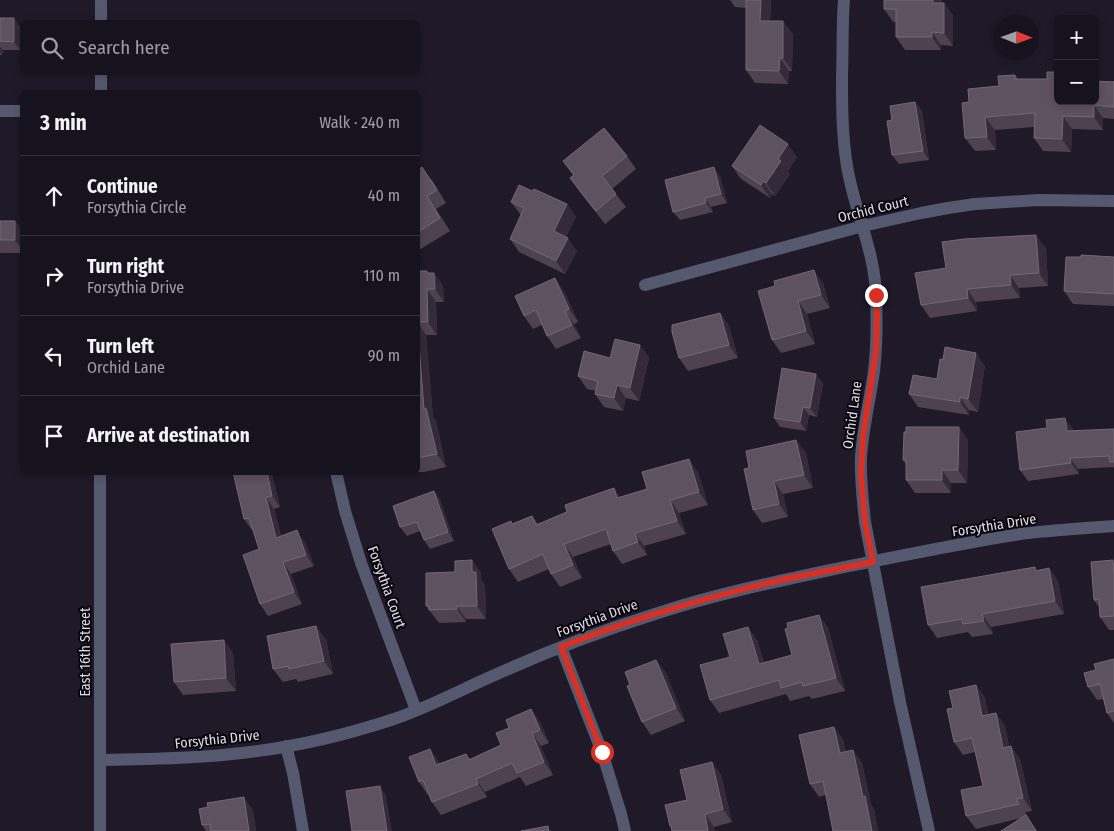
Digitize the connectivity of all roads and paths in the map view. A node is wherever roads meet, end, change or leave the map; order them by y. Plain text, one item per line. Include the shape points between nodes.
1 (101, 0) edge
2 (844, 0) edge
3 (101, 20) edge
4 (101, 75) edge
5 (101, 90) edge
6 (0, 111) edge
7 (20, 111) edge
8 (1114, 201) edge
9 (863, 226) junction
10 (645, 285) dead end
11 (100, 475) edge
12 (337, 475) edge
13 (1114, 526) edge
14 (873, 562) junction
15 (561, 647) junction
16 (416, 710) junction
17 (286, 746) junction
18 (100, 760) junction
19 (100, 831) edge
20 (303, 831) edge
21 (625, 831) edge
22 (929, 831) edge

1 - 3 street
2 - 9 street, Orchid Lane via 843,132 851,187
4 - 5 street
6 - 7 street
8 - 9 street, Orchid Court via 1038,200 975,204
9 - 10 street, Orchid Court
9 - 14 street, Orchid Lane via 873,266 877,313 876,351 861,465 865,522
11 - 18 street, East 16th Street
12 - 16 street, Forsythia Court via 361,563
13 - 14 street, Forsythia Drive via 1021,534
14 - 15 street, Forsythia Drive via 771,582 699,601
14 - 22 street, Orchid Lane
15 - 16 street, Forsythia Drive
15 - 21 street via 602,752
16 - 17 street, Forsythia Drive via 358,730
17 - 18 street, Forsythia Drive via 168,759
17 - 20 street
18 - 19 street, East 16th Street

